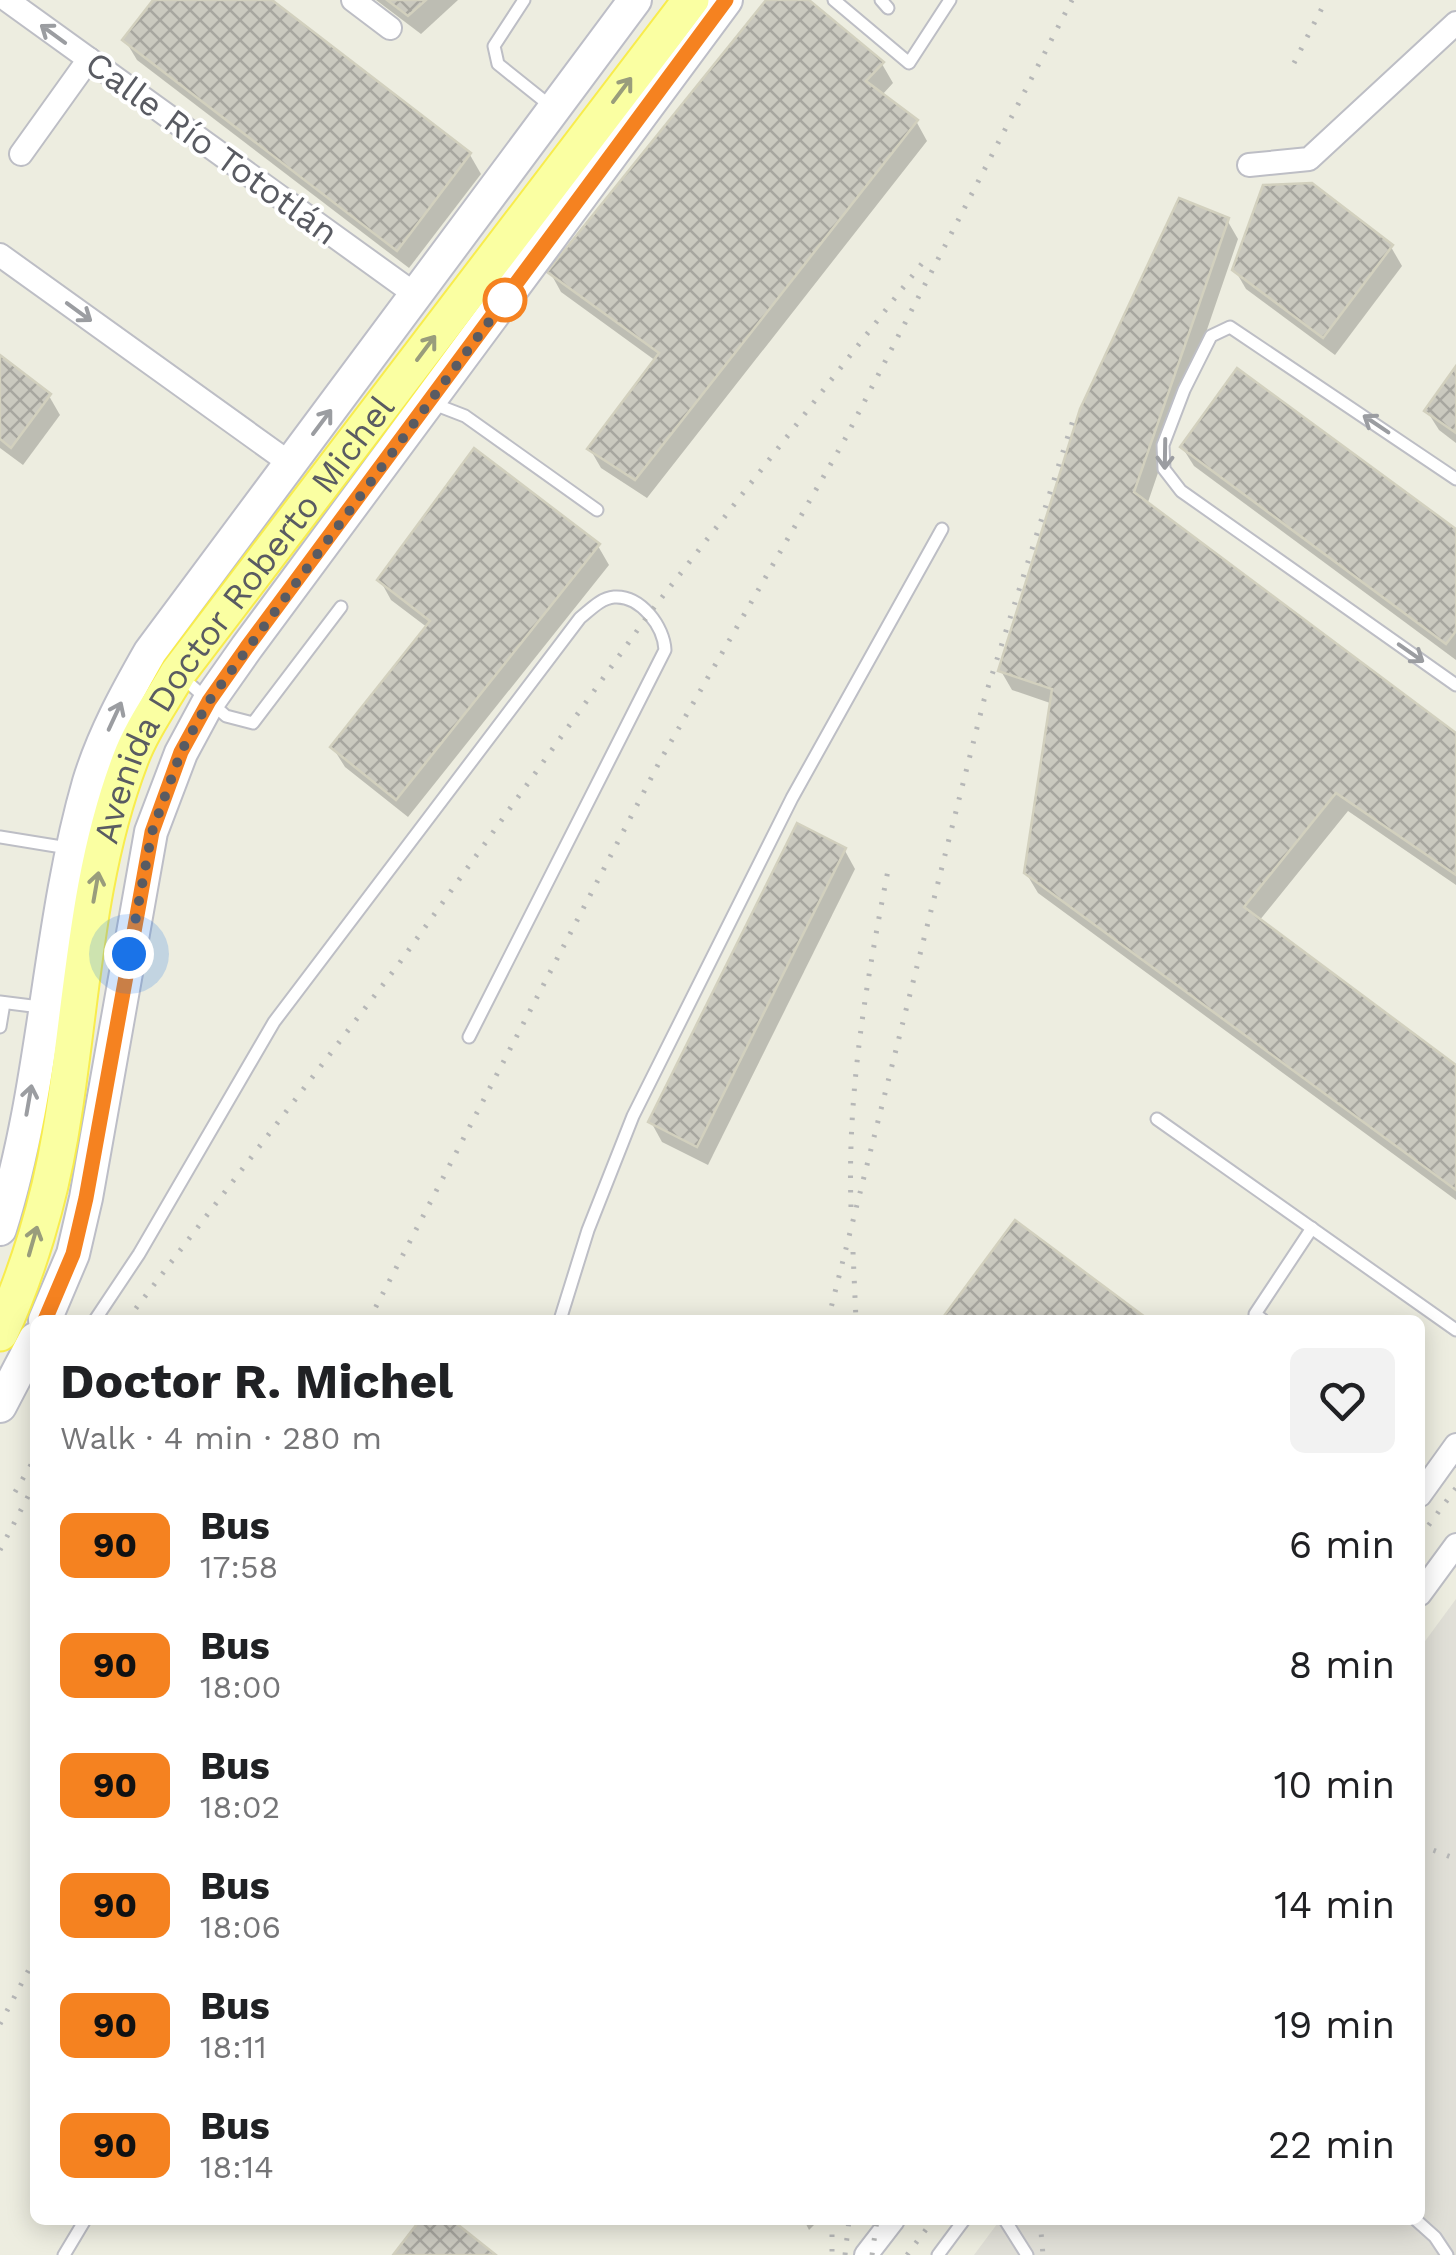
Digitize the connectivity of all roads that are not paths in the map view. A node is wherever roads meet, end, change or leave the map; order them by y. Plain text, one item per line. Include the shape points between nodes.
1 (354, 0) edge
2 (524, 0) edge
3 (635, 0) edge
4 (691, 0) edge
5 (726, 0) edge
6 (834, 0) edge
7 (950, 0) edge
8 (11, 3) edge
9 (1456, 24) edge
10 (0, 25) edge
11 (390, 28) dead end
12 (88, 59) junction
13 (553, 108) junction
14 (529, 143) junction
15 (20, 154) dead end
16 (1249, 165) dead end
17 (562, 169) junction
18 (0, 255) edge
19 (416, 295) junction
20 (430, 402) junction
21 (375, 416) junction
22 (402, 439) junction
23 (291, 464) junction
24 (1456, 480) edge
25 (597, 510) dead end
26 (942, 529) dead end
27 (341, 606) dead end
28 (178, 673) junction
29 (1456, 685) edge
30 (209, 701) junction
31 (0, 837) edge
32 (72, 848) junction
33 (2, 1003) edge
34 (86, 1017) junction
35 (0, 1027) edge
36 (469, 1036) dead end
37 (1156, 1119) dead end
38 (1312, 1228) junction
39 (0, 1229) edge
40 (47, 1315) edge
41 (98, 1315) edge
42 (562, 1315) edge
43 (1256, 1315) edge
44 (1456, 1330) edge
45 (19, 1347) edge
46 (0, 1406) edge
47 (1456, 1446) edge
48 (1425, 1486) edge
49 (1456, 1544) edge
50 (1425, 1587) edge
51 (82, 2225) edge
52 (888, 2225) edge
53 (960, 2225) edge
54 (1008, 2225) edge
55 (1422, 2225) edge
56 (64, 2255) edge
57 (866, 2255) edge
58 (938, 2255) edge
59 (1027, 2255) edge
60 (1447, 2255) edge

1 - 11 street
2 - 13 lane via 494,46 498,64
3 - 13 main road, Avenida Doctor Roberto Michel
17 -> 4 main road, Avenida Doctor Roberto Michel
5 - 20 main road, Avenida Doctor Roberto Michel
6 - 7 lane via 910,63
8 - 10 street
12 -> 8 street, Calle Río Tototlán
9 - 16 street via 1309,159
12 - 15 street
12 - 19 street, Calle Río Tototlán
13 - 14 main road, Avenida Doctor Roberto Michel
14 - 17 main road
14 - 19 main road, Avenida Doctor Roberto Michel
21 -> 17 main road, Avenida Doctor Roberto Michel
18 -> 23 street
23 -> 19 main road, Avenida Doctor Roberto Michel
20 - 22 main road, Avenida Doctor Roberto Michel
20 - 25 lane via 465,416
21 - 22 main road
21 - 28 main road, Avenida Doctor Roberto Michel
22 - 30 main road, Avenida Doctor Roberto Michel
32 -> 23 main road, Avenida Doctor Roberto Michel via 94,768 150,652
24 -> 29 lane via 1230,327 1211,336 1161,456 1181,491
26 - 42 lane via 792,798 633,1116
27 - 30 lane via 254,722 226,716
28 - 30 lane
34 -> 28 main road, Avenida Doctor Roberto Michel via 103,844 131,757
30 - 34 main road, Avenida Doctor Roberto Michel via 181,752
31 - 32 lane
32 - 34 main road, Avenida Doctor Roberto Michel
33 - 34 lane
33 - 35 lane
39 -> 34 main road, Avenida Doctor Roberto Michel via 16,1171
34 - 40 main road, Avenida Doctor Roberto Michel via 86,1198 73,1254
45 -> 34 main road, Avenida Doctor Roberto Michel via 32,1247
36 - 41 lane via 665,650 660,626 623,598 603,600 580,618 274,1022
37 - 38 lane
38 - 43 lane
38 - 44 lane
45 - 46 main road, Avenida Doctor Roberto Michel
47 - 48 street
49 - 50 street
51 - 56 lane
52 - 57 street
53 - 58 lane
54 - 59 lane
55 - 60 lane

